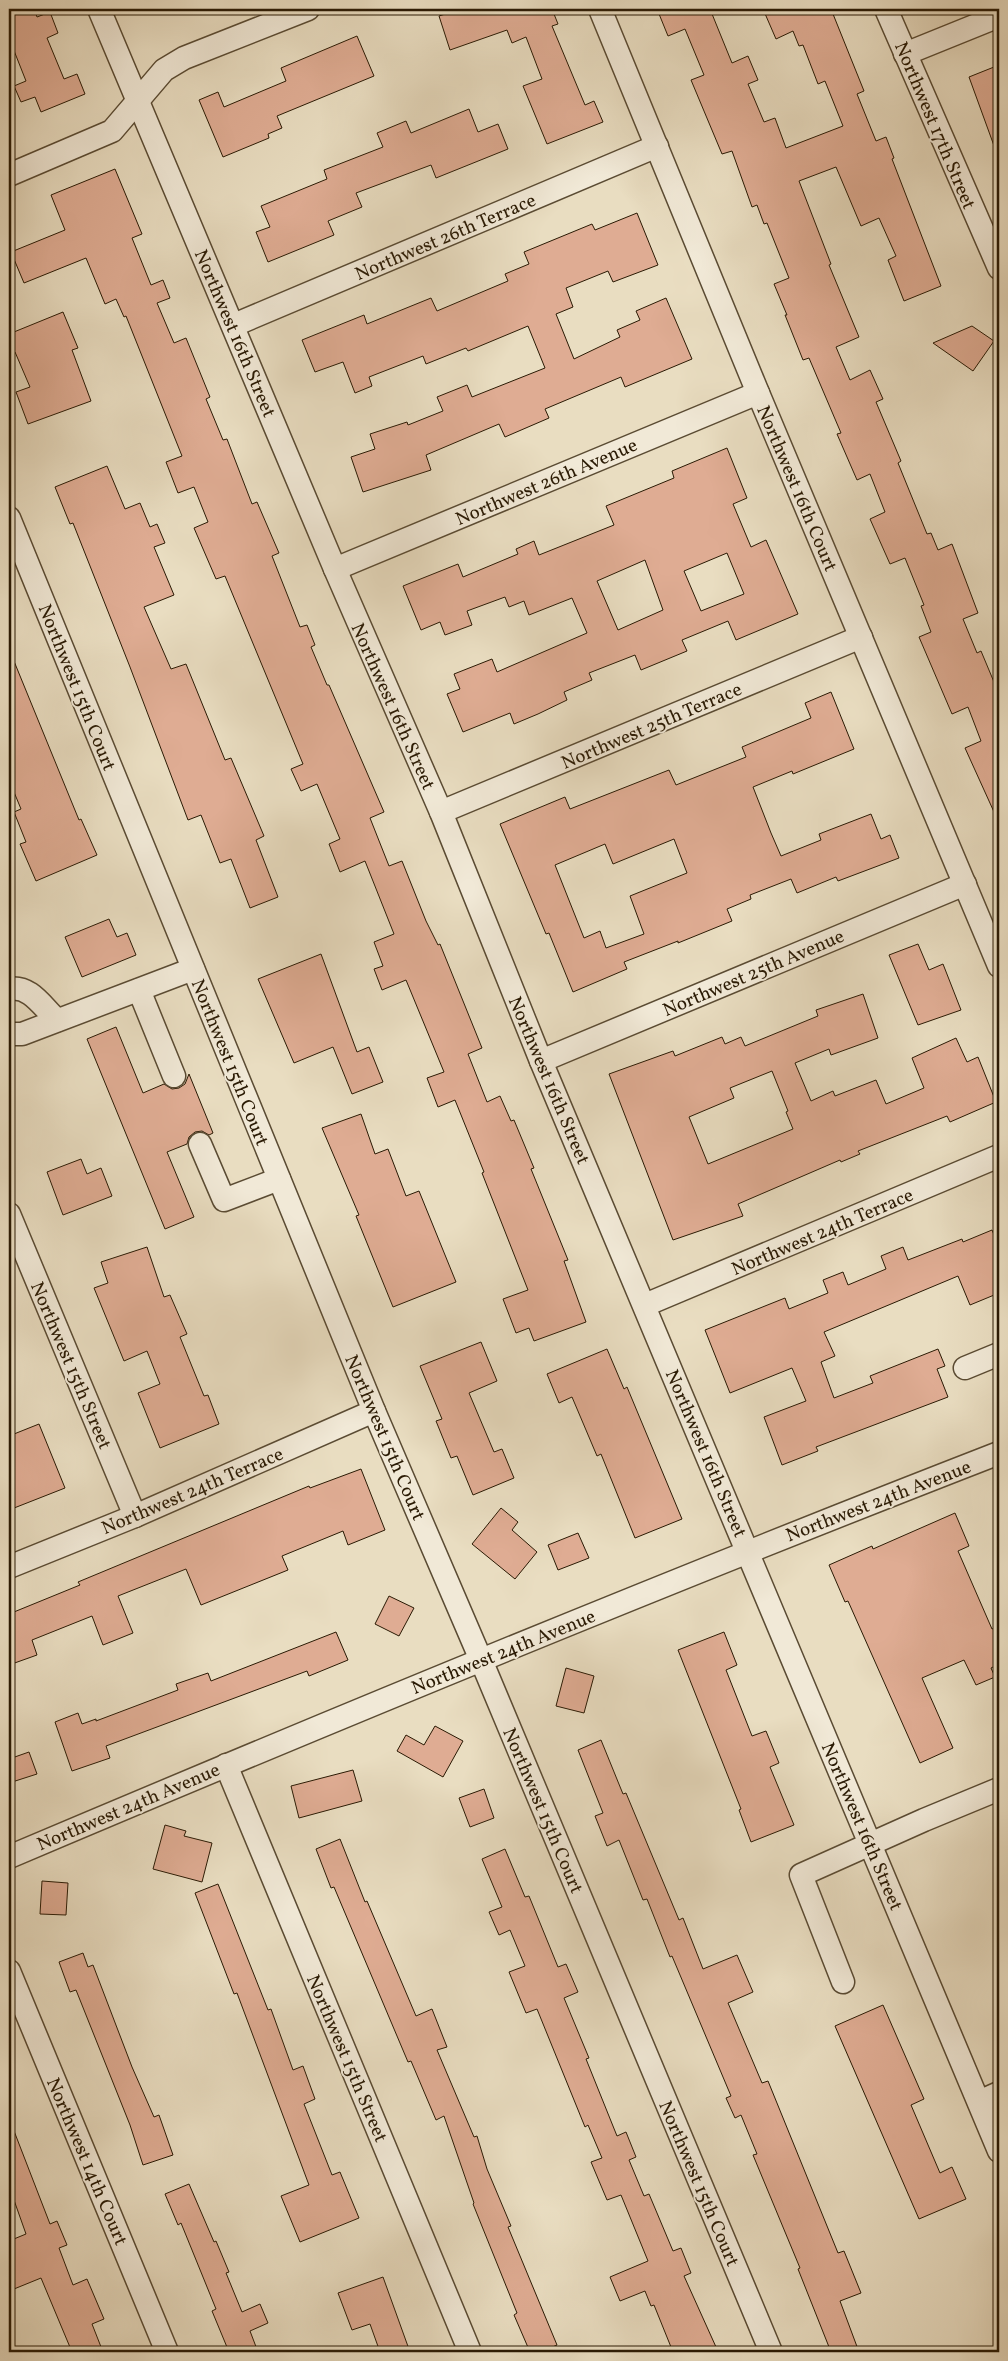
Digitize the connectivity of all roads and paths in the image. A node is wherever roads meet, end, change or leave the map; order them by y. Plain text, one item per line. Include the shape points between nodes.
1 (99, 9) edge
2 (308, 9) edge
3 (600, 9) edge
4 (886, 9) edge
5 (999, 16) edge
6 (905, 54) junction
7 (138, 102) junction
8 (657, 146) junction
9 (9, 175) edge
10 (999, 268) edge
11 (234, 326) junction
12 (758, 393) junction
13 (9, 518) edge
14 (335, 569) junction
15 (861, 638) junction
16 (441, 812) junction
17 (965, 884) junction
18 (999, 966) edge
19 (193, 969) junction
20 (9, 989) edge
21 (139, 990) junction
22 (57, 1020) junction
23 (9, 1034) edge
24 (541, 1061) junction
25 (174, 1076) dead end
26 (200, 1144) dead end
27 (999, 1156) edge
28 (279, 1178) junction
29 (9, 1214) edge
30 (645, 1305) junction
31 (999, 1354) edge
32 (965, 1368) dead end
33 (374, 1411) junction
34 (999, 1453) edge
35 (135, 1516) junction
36 (748, 1550) junction
37 (9, 1567) edge
38 (481, 1660) junction
39 (226, 1765) junction
40 (999, 1789) edge
41 (871, 1844) junction
42 (9, 1857) edge
43 (9, 1971) edge
44 (843, 1982) dead end
45 (999, 2093) edge
46 (979, 2102) junction
47 (999, 2151) edge
48 (167, 2352) edge
49 (470, 2352) edge
50 (771, 2352) edge

1 - 7 street, Northwest 16th Street
2 - 7 street via 184,58 164,70
3 - 8 street, Northwest 16th Court
4 - 6 street, Northwest 17th Street
5 - 6 street
6 - 10 street, Northwest 17th Street
7 - 9 street via 112,131
7 - 11 street, Northwest 16th Street
8 - 11 street, Northwest 26th Terrace
8 - 12 street, Northwest 16th Court
11 - 14 street, Northwest 16th Street
12 - 14 street, Northwest 26th Avenue
12 - 15 street, Northwest 16th Court
13 - 19 street, Northwest 15th Court
14 - 16 street, Northwest 16th Street
15 - 16 street, Northwest 25th Terrace
15 - 17 street, Northwest 16th Court
16 - 24 street, Northwest 16th Street
17 - 18 street, Northwest 16th Court
17 - 24 street, Northwest 25th Avenue
19 - 21 street
19 - 28 street, Northwest 15th Court
20 - 22 street via 28,992
21 - 22 street
21 - 25 street
22 - 23 street via 22,1034
24 - 30 street, Northwest 16th Street
26 - 28 street via 224,1200
27 - 30 street, Northwest 24th Terrace
28 - 33 street, Northwest 15th Court
29 - 35 street, Northwest 15th Street
30 - 36 street, Northwest 16th Street
31 - 32 street
33 - 35 street, Northwest 24th Terrace
33 - 38 street, Northwest 15th Court
34 - 36 street, Northwest 24th Avenue
35 - 37 street, Northwest 24th Terrace
36 - 38 street, Northwest 24th Avenue
36 - 41 street, Northwest 16th Street
38 - 39 street, Northwest 24th Avenue
38 - 50 street, Northwest 15th Court
39 - 42 street, Northwest 24th Avenue
39 - 49 street, Northwest 15th Street
40 - 41 street
41 - 44 street via 801,1875
41 - 46 street, Northwest 16th Street
43 - 48 street, Northwest 14th Court
45 - 46 street
46 - 47 street, Northwest 16th Street

